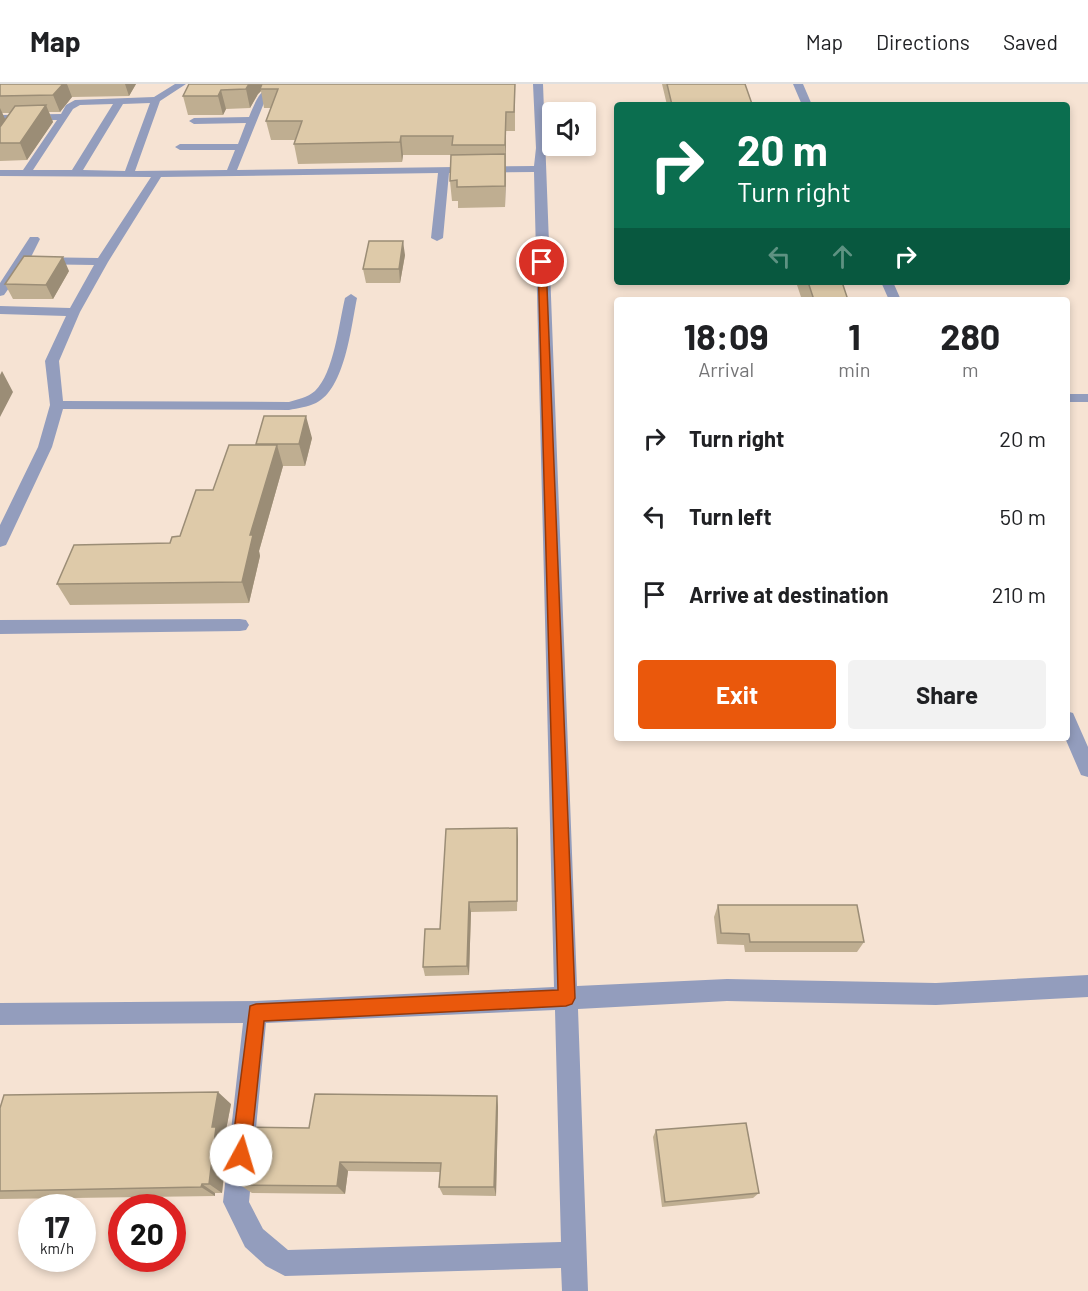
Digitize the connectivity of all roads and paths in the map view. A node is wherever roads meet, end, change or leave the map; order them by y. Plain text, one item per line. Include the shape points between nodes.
1 (181, 84) edge
2 (289, 84) edge
3 (538, 84) edge
4 (798, 84) edge
5 (120, 100) junction
6 (156, 100) junction
7 (806, 102) edge
8 (64, 117) junction
9 (0, 118) edge
10 (252, 120) junction
11 (194, 121) edge
12 (180, 147) dead end
13 (241, 147) junction
14 (539, 169) junction
15 (444, 170) junction
16 (231, 172) junction
17 (0, 173) edge
18 (26, 173) junction
19 (75, 174) junction
20 (129, 174) junction
21 (158, 174) junction
22 (437, 237) dead end
23 (34, 239) dead end
24 (23, 260) junction
25 (102, 262) junction
26 (0, 292) edge
27 (351, 298) dead end
28 (0, 310) edge
29 (74, 312) junction
30 (1070, 398) edge
31 (1088, 398) edge
32 (57, 405) junction
33 (0, 541) edge
34 (240, 625) dead end
35 (0, 627) edge
36 (1070, 727) edge
37 (1088, 769) edge
38 (1088, 986) edge
39 (566, 998) junction
40 (256, 1012) junction
41 (0, 1014) edge
42 (574, 1255) junction
43 (575, 1291) edge

1 - 6 lane
2 - 10 lane via 268,90
3 - 14 lane
4 - 7 lane
5 - 6 lane
5 - 8 lane via 78,102 69,107
5 - 19 lane
6 - 20 lane
8 - 9 lane via 16,122
8 - 18 lane
10 - 11 lane
10 - 13 lane
12 - 13 lane
13 - 16 lane
14 - 15 lane
14 - 39 lane
15 - 16 lane
15 - 22 lane
16 - 21 lane
17 - 18 lane
18 - 19 lane
19 - 20 lane
20 - 21 lane
21 - 25 lane
23 - 24 lane
24 - 25 lane
24 - 26 lane
25 - 29 lane
27 - 32 lane via 332,375 326,388 313,400 289,406
28 - 29 lane
29 - 32 lane via 52,361
30 - 31 lane
32 - 33 lane via 45,447
34 - 35 lane
36 - 37 lane
38 - 39 lane via 936,994 727,990
39 - 40 lane
39 - 42 lane
40 - 41 lane
40 - 42 lane via 236,1202 247,1230 263,1249 285,1263
42 - 43 lane

